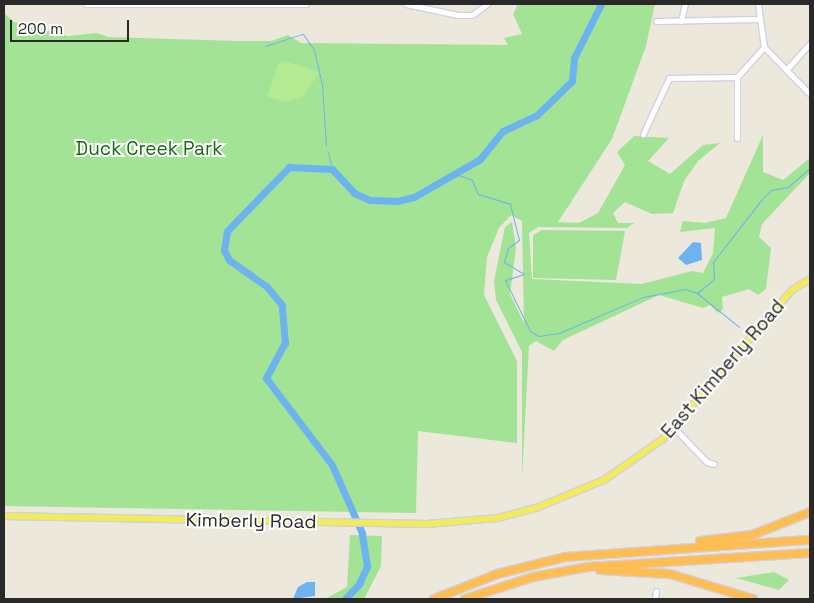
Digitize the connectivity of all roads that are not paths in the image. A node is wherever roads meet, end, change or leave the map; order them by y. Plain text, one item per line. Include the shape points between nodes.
1 (86, 4) edge
2 (186, 4) edge
3 (306, 4) edge
4 (406, 4) edge
5 (487, 4) edge
6 (685, 4) edge
7 (758, 4) edge
8 (758, 19) junction
9 (656, 21) dead end
10 (681, 21) junction
11 (810, 43) edge
12 (764, 47) junction
13 (786, 70) junction
14 (737, 77) junction
15 (810, 94) edge
16 (643, 134) dead end
17 (737, 138) dead end
18 (810, 279) edge
19 (674, 428) junction
20 (714, 464) dead end
21 (810, 512) edge
22 (4, 516) edge
23 (498, 518) joint
24 (810, 540) edge
25 (680, 547) junction
26 (810, 553) edge
27 (576, 569) junction
28 (656, 591) dead end
29 (434, 599) edge
30 (466, 599) edge
31 (655, 599) edge
32 (753, 599) edge

1 - 2 street
2 - 3 street
4 - 5 street via 458,15 472,15
6 - 10 street
7 - 8 street
8 - 10 street
8 - 12 street
9 - 10 street
11 - 13 street
12 - 13 street
12 - 14 street
13 - 15 street
14 - 16 street via 669,78
14 - 17 street
18 - 19 main road, East Kimberly Road via 792,290
19 - 20 street via 707,462
19 - 23 main road, East Kimberly Road via 633,463 604,480 557,502
21 - 25 highway via 752,536
22 - 23 main road, Kimberly Road via 343,523
24 - 25 highway
25 - 29 highway via 536,562
26 - 27 highway
27 - 30 highway via 517,581
27 - 32 highway via 670,574
28 - 31 street

